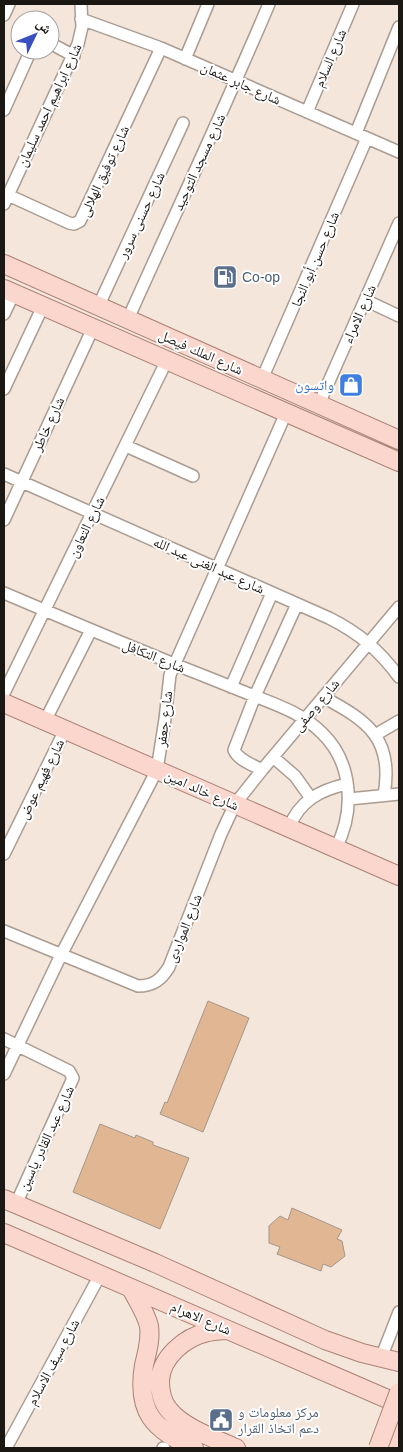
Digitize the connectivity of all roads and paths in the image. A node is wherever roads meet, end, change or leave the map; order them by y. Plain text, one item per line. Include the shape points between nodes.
1 (9, 4) edge
2 (81, 4) edge
3 (208, 4) edge
4 (269, 4) edge
5 (353, 4) edge
6 (4, 15) edge
7 (81, 19) junction
8 (399, 27) edge
9 (60, 48) edge
10 (161, 48) junction
11 (74, 56) junction
12 (185, 59) junction
13 (26, 60) edge
14 (236, 81) junction
15 (4, 110) edge
16 (307, 112) junction
17 (183, 123) dead end
18 (356, 133) junction
19 (367, 138) junction
20 (399, 152) edge
21 (6, 199) edge
22 (399, 223) edge
23 (4, 264) edge
24 (9, 291) edge
25 (365, 300) junction
26 (42, 306) junction
27 (98, 307) junction
28 (4, 314) edge
29 (399, 316) edge
30 (128, 320) junction
31 (93, 328) junction
32 (167, 360) junction
33 (262, 379) junction
34 (4, 389) edge
35 (319, 404) junction
36 (286, 412) junction
37 (399, 440) edge
38 (126, 446) junction
39 (399, 462) edge
40 (4, 474) edge
41 (192, 476) dead end
42 (21, 482) junction
43 (92, 513) junction
44 (4, 520) edge
45 (217, 568) junction
46 (4, 593) edge
47 (272, 593) junction
48 (297, 604) junction
49 (399, 607) edge
50 (44, 610) junction
51 (91, 630) junction
52 (368, 642) junction
53 (174, 664) junction
54 (399, 677) edge
55 (231, 687) junction
56 (4, 693) edge
57 (255, 696) junction
58 (322, 697) junction
59 (4, 704) edge
60 (305, 719) junction
61 (399, 721) edge
62 (45, 722) junction
63 (65, 730) junction
64 (375, 735) junction
65 (273, 757) junction
66 (156, 770) junction
67 (262, 770) junction
68 (347, 784) junction
69 (399, 794) edge
70 (384, 795) junction
71 (310, 798) junction
72 (349, 799) junction
73 (236, 804) junction
74 (289, 828) junction
75 (336, 848) junction
76 (4, 854) edge
77 (399, 876) edge
78 (4, 931) edge
79 (60, 954) junction
80 (4, 1039) edge
81 (16, 1045) junction
82 (4, 1074) edge
83 (10, 1202) edge
84 (4, 1232) edge
85 (100, 1274) junction
86 (131, 1288) junction
87 (399, 1312) edge
88 (227, 1330) junction
89 (381, 1358) junction
90 (399, 1362) edge
91 (399, 1392) edge
92 (399, 1404) edge
93 (399, 1432) edge
94 (382, 1447) edge
95 (6, 1448) edge
96 (194, 1448) edge
97 (236, 1448) edge

1 - 6 street
2 - 7 street, شارع ابراهيم احمد سليمان
3 - 12 street
4 - 14 street, شارع مسجد التوحيد
5 - 16 street, شارع السلام
7 - 10 street, شارع جابر عثمان
7 - 11 street, شارع ابراهيم احمد سليمان via 81,36
8 - 18 street
9 - 11 street
10 - 12 street, شارع جابر عثمان
10 - 21 street, شارع توفيق الهلالى via 80,222 69,223
11 - 21 street, شارع ابراهيم احمد سليمان
12 - 14 street, شارع جابر عثمان
13 - 15 street
14 - 16 street, شارع جابر عثمان
14 - 30 street, شارع مسجد التوحيد
16 - 18 street, شارع جابر عثمان
17 - 27 street, شارع حسنى سرور
18 - 19 street, شارع جابر عثمان
19 - 20 street, شارع جابر عثمان
19 - 33 street, شارع حسن أبو النجا
22 - 25 street, شارع الامراء
23 - 27 main road, شارع الملك فيصل
24 - 26 main road, شارع الملك فيصل
24 - 28 street
25 - 29 street
25 - 35 street, شارع الامراء
26 - 31 main road, شارع الملك فيصل
26 - 34 street
27 - 30 main road, شارع الملك فيصل
30 - 33 main road, شارع الملك فيصل
31 - 32 main road, شارع الملك فيصل
31 - 42 street, شارع خاطر
32 - 36 main road, شارع الملك فيصل
32 - 38 street, شارع التعاون
33 - 35 main road, شارع الملك فيصل
35 - 37 main road, شارع الملك فيصل
36 - 39 main road, شارع الملك فيصل
36 - 45 street, شارع جعفر
38 - 41 street
38 - 43 street, شارع التعاون
40 - 42 street, شارع عبد الغنى عبد الله
42 - 43 street, شارع عبد الغنى عبد الله
42 - 44 street, شارع خاطر
43 - 45 street, شارع عبد الغنى عبد الله
43 - 50 street, شارع التعاون
45 - 47 street, شارع عبد الغنى عبد الله
45 - 53 street, شارع جعفر
46 - 50 street, شارع التكافل
47 - 48 street, شارع عبد الغنى عبد الله
47 - 55 street
48 - 52 street, شارع عبد الغنى عبد الله via 343,625
48 - 57 street
49 - 52 street, شارع وصفى
50 - 51 street, شارع التكافل
50 - 56 street, شارع التعاون
51 - 53 street, شارع التكافل
51 - 62 street
52 - 54 street, شارع عبد الغنى عبد الله
52 - 58 street, شارع وصفى
53 - 55 street, شارع التكافل
53 - 66 street, شارع جعفر
55 - 57 street, شارع التكافل
57 - 60 street, شارع التكافل
57 - 67 street via 234,750 240,758
58 - 60 street, شارع وصفى
58 - 64 street via 357,717
59 - 62 main road, شارع خالد امين
60 - 65 street, شارع وصفى
60 - 68 street, شارع التكافل via 332,745
61 - 64 street
62 - 63 main road, شارع خالد امين
63 - 66 main road, شارع خالد امين
63 - 76 street, شارع فهيم عوض
64 - 70 street via 386,769
65 - 67 street, شارع وصفى
65 - 71 street via 295,776
66 - 73 main road, شارع خالد امين
66 - 79 street, شارع جعفر
67 - 73 street, شارع وصفى
68 - 71 street
68 - 72 street, شارع التكافل
69 - 70 street
70 - 72 street
71 - 74 street via 292,818
72 - 75 street, شارع التكافل via 342,836
73 - 74 main road, شارع خالد امين
73 - 79 street, شارع المواردى via 169,967 160,979 150,985 138,986
74 - 75 main road, شارع خالد امين
75 - 77 main road, شارع خالد امين
78 - 79 street, شارع المواردى
79 - 81 street, شارع جعفر
80 - 81 street
81 - 82 street, شارع جعفر
81 - 83 street, شارع عبد القادر ياسين via 65,1068 72,1078
83 - 89 main road via 325,1340
84 - 85 main road, شارع الاهرام
85 - 86 main road, شارع الاهرام
85 - 95 street, شارع سيف الاسلام
86 - 88 main road, شارع الاهرام
86 - 96 main road via 145,1315 149,1332 142,1387 144,1404 153,1420 168,1435
87 - 89 street
88 - 92 main road, شارع الاهرام
88 - 97 main road via 208,1332 180,1346 164,1364 160,1389 165,1405 181,1421
89 - 90 main road
91 - 94 main road, bridge
93 - 94 main road

